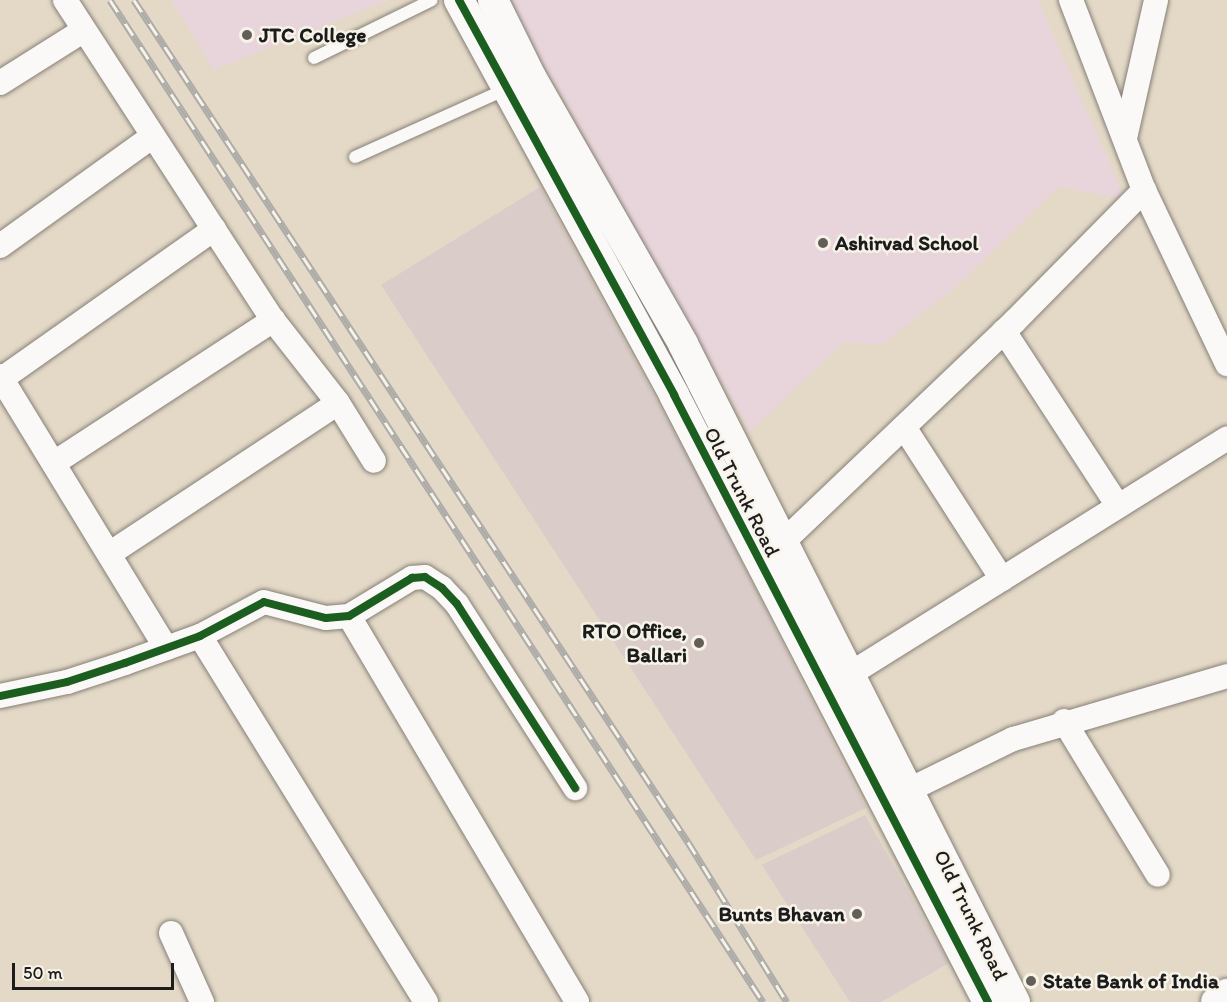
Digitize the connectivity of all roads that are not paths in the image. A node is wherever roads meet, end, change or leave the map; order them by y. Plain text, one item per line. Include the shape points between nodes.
1 (65, 0) edge
2 (432, 0) edge
3 (459, 0) edge
4 (493, 0) edge
5 (1071, 0) edge
6 (1156, 0) edge
7 (84, 30) junction
8 (314, 57) dead end
9 (0, 83) edge
10 (507, 88) junction
11 (153, 136) junction
12 (1125, 138) junction
13 (355, 157) dead end
14 (1144, 190) junction
15 (213, 229) junction
16 (0, 246) edge
17 (273, 320) junction
18 (1004, 331) junction
19 (683, 344) junction
20 (653, 357) junction
21 (1227, 364) edge
22 (1, 378) edge
23 (338, 403) junction
24 (904, 427) junction
25 (1227, 438) edge
26 (374, 461) dead end
27 (54, 463) junction
28 (1118, 506) junction
29 (783, 541) junction
30 (109, 554) junction
31 (1002, 579) junction
32 (349, 616) junction
33 (200, 636) junction
34 (166, 648) junction
35 (850, 674) junction
36 (1227, 676) edge
37 (0, 696) edge
38 (1064, 721) junction
39 (575, 788) dead end
40 (911, 789) junction
41 (1158, 875) dead end
42 (171, 933) dead end
43 (1227, 994) edge
44 (202, 1002) edge
45 (426, 1002) edge
46 (577, 1002) edge
47 (988, 1002) edge
48 (1015, 1002) edge
49 (1216, 1002) edge

1 - 7 street
2 - 8 lane
3 - 10 street, Old Trunk Road
4 - 19 street, Old Trunk Road via 531,77
5 - 12 street
6 - 12 street
7 - 9 street
7 - 11 street
10 - 13 lane
10 - 20 street, Old Trunk Road
11 - 15 street
11 - 16 street
12 - 14 street
14 - 18 street
14 - 21 street
15 - 17 street
15 - 22 street
17 - 23 street
17 - 27 street
18 - 24 street
18 - 28 street
19 - 20 street
19 - 29 street, Old Trunk Road
20 - 47 street, Old Trunk Road
22 - 27 street
23 - 26 street
23 - 30 street
24 - 29 street
24 - 31 street
25 - 28 street
27 - 30 street
28 - 31 street
29 - 35 street, Old Trunk Road
30 - 34 street
31 - 35 street
32 - 33 street via 326,618 264,602
32 - 39 street via 412,578 425,577 442,588 457,604
32 - 46 street
33 - 34 street
33 - 45 street
34 - 37 street via 67,682
35 - 40 street, Old Trunk Road
36 - 38 street
38 - 40 street via 1013,739
38 - 41 street
40 - 48 street, Old Trunk Road
42 - 44 street
43 - 49 street

